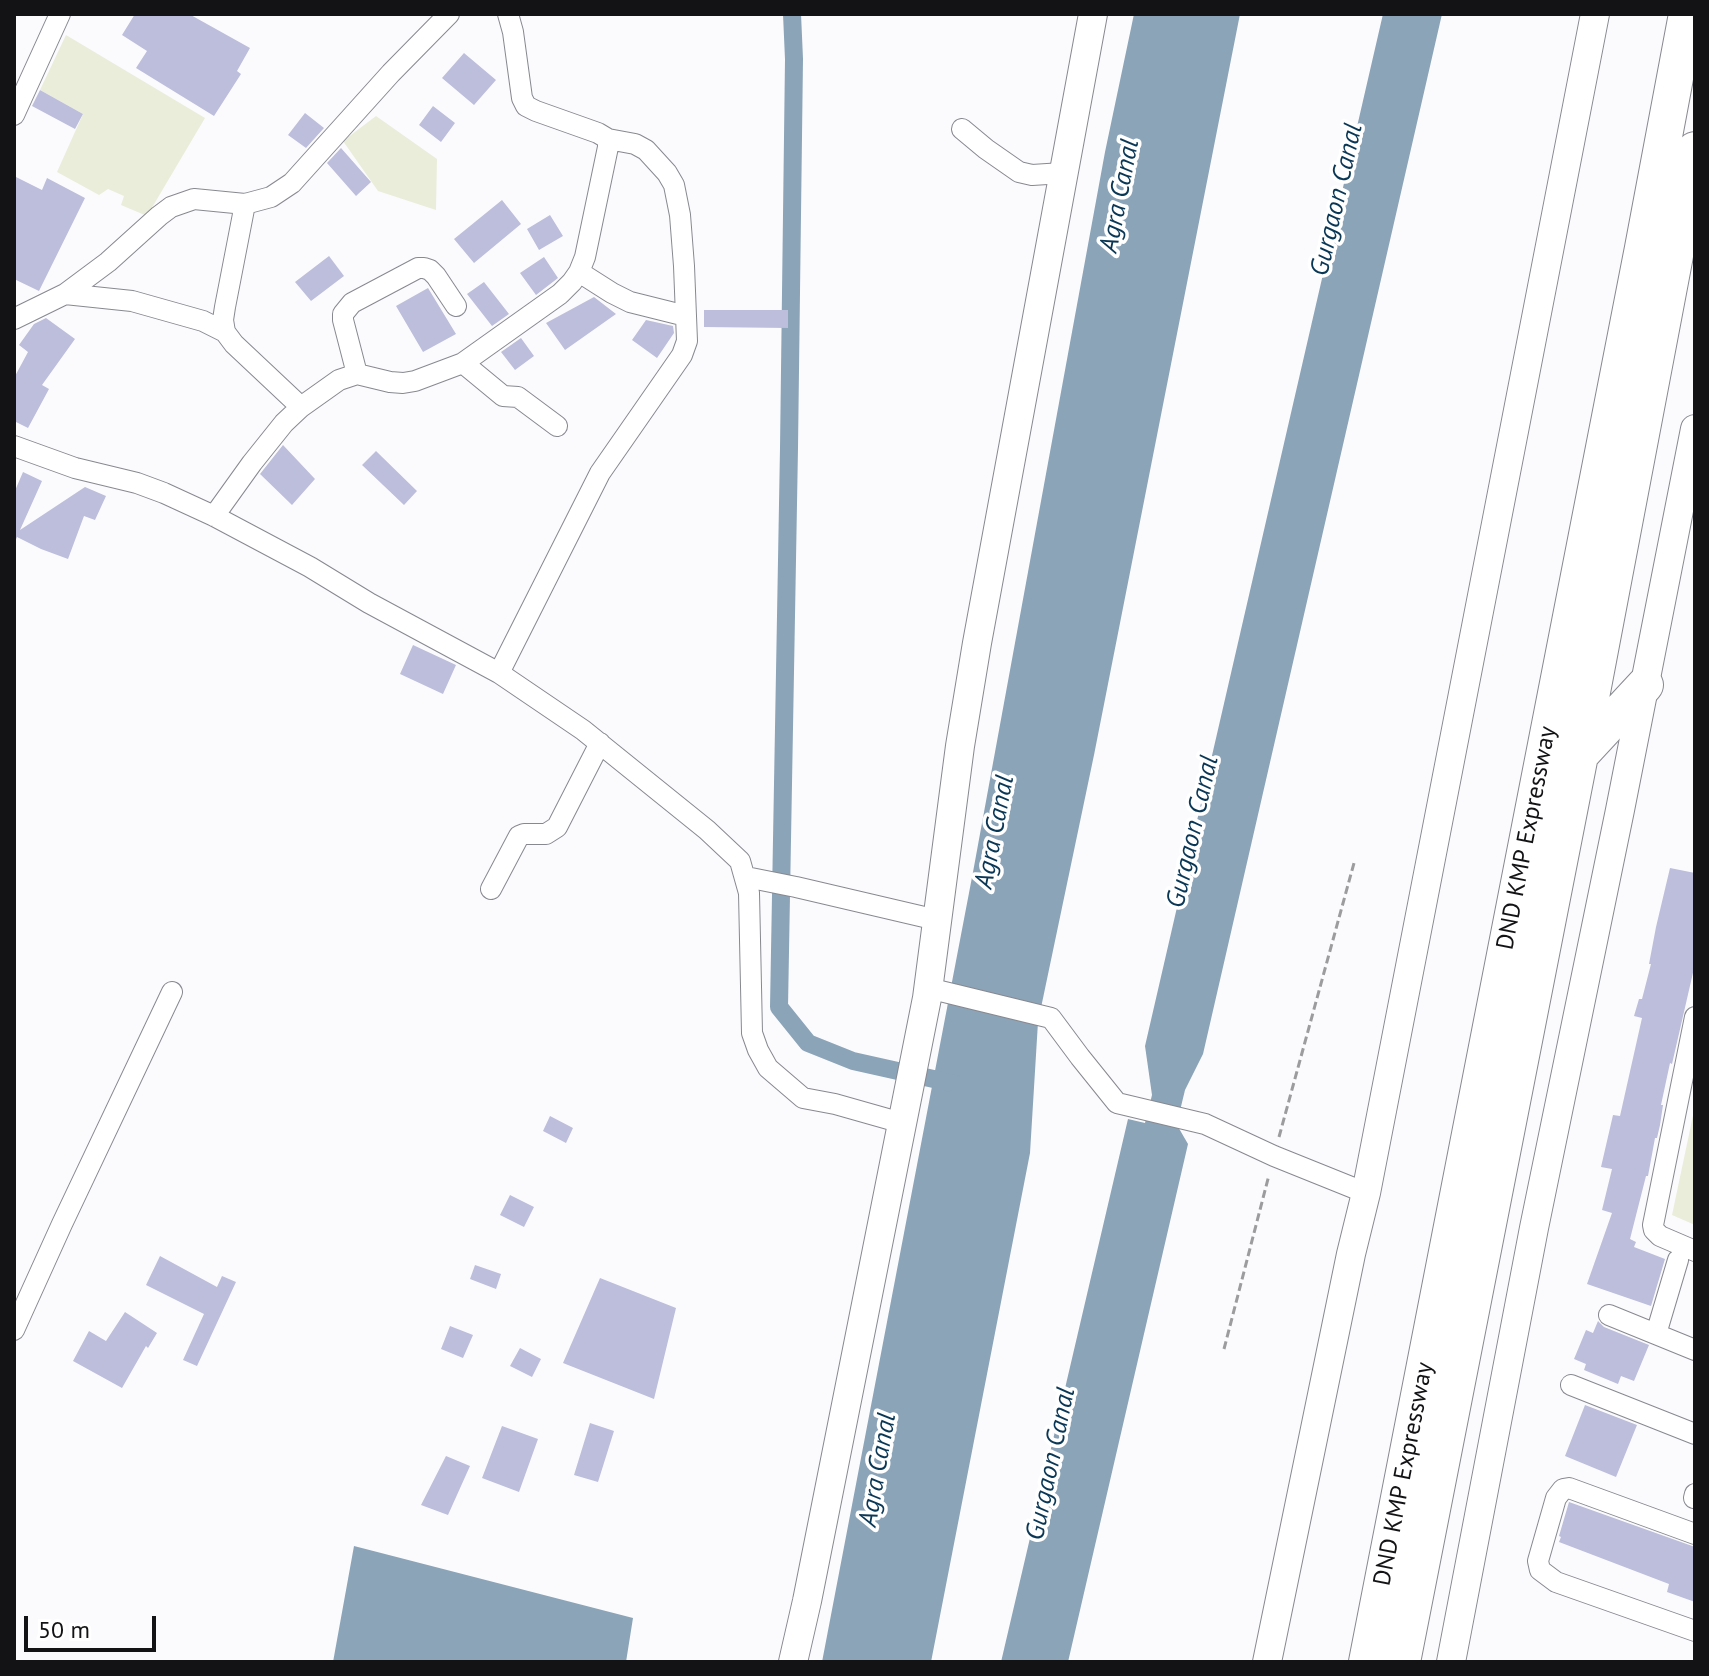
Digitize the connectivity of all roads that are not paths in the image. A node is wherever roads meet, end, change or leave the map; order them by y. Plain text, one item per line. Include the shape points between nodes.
1 (60, 14) edge
2 (449, 14) edge
3 (508, 14) edge
4 (1093, 14) edge
5 (1595, 14) edge
6 (1687, 14) edge
7 (14, 115) edge
8 (962, 129) dead end
9 (608, 139) junction
10 (1695, 150) edge
11 (1063, 173) junction
12 (245, 204) junction
13 (1685, 269) edge
14 (579, 272) junction
15 (65, 294) junction
16 (456, 306) dead end
17 (686, 316) junction
18 (14, 319) edge
19 (225, 332) junction
20 (463, 363) junction
21 (357, 374) junction
22 (301, 407) junction
23 (557, 426) dead end
24 (1695, 429) edge
25 (14, 446) edge
26 (214, 516) junction
27 (499, 673) junction
28 (1645, 685) junction
29 (600, 743) junction
30 (1580, 755) junction
31 (746, 877) junction
32 (491, 889) dead end
33 (937, 920) junction
34 (928, 988) junction
35 (172, 992) dead end
36 (1695, 1017) edge
37 (902, 1123) junction
38 (1366, 1193) junction
39 (1686, 1256) edge
40 (1609, 1315) dead end
41 (14, 1330) edge
42 (1656, 1334) junction
43 (1695, 1350) edge
44 (1571, 1385) dead end
45 (1695, 1434) edge
46 (1695, 1534) edge
47 (1695, 1631) edge
48 (793, 1662) edge
49 (1267, 1662) edge
50 (1367, 1662) edge
51 (1402, 1662) edge
52 (1451, 1662) edge

1 - 7 street
2 - 12 street via 292,183 271,197
3 - 9 street via 526,106
4 - 11 street
5 - 38 street
6 - 50 highway, DND KMP Expressway
8 - 11 street via 1019,172
9 - 14 street
9 - 17 street via 646,150 674,185
10 - 13 highway, DND KMP Expressway
11 - 33 street via 977,643
12 - 15 street via 194,199 171,207
12 - 19 street
13 - 30 highway, DND KMP Expressway
14 - 17 street via 630,302
14 - 20 street via 560,294
15 - 18 street
15 - 19 street via 132,301
16 - 21 street via 436,276 424,268 352,303 343,320
17 - 27 street via 682,355 600,473
19 - 22 street
20 - 21 street via 403,383
20 - 23 street via 503,396 518,397
21 - 22 street
22 - 26 street via 269,440
24 - 28 street
25 - 26 street via 137,483
26 - 27 street
27 - 29 street
28 - 30 highway
28 - 52 street
29 - 31 street via 733,853
29 - 32 street via 557,827 546,834 519,836
30 - 51 highway, DND KMP Expressway
31 - 33 street
31 - 37 street via 752,1033 768,1068 803,1098
33 - 34 street
34 - 37 street
34 - 38 street via 1051,1018 1117,1103 1205,1124
35 - 41 street
36 - 39 street via 1653,1225
37 - 48 street
38 - 49 street
39 - 42 street
40 - 42 street
42 - 43 street
44 - 45 street
46 - 47 street via 1563,1489 1538,1561 1540,1570 1556,1582

